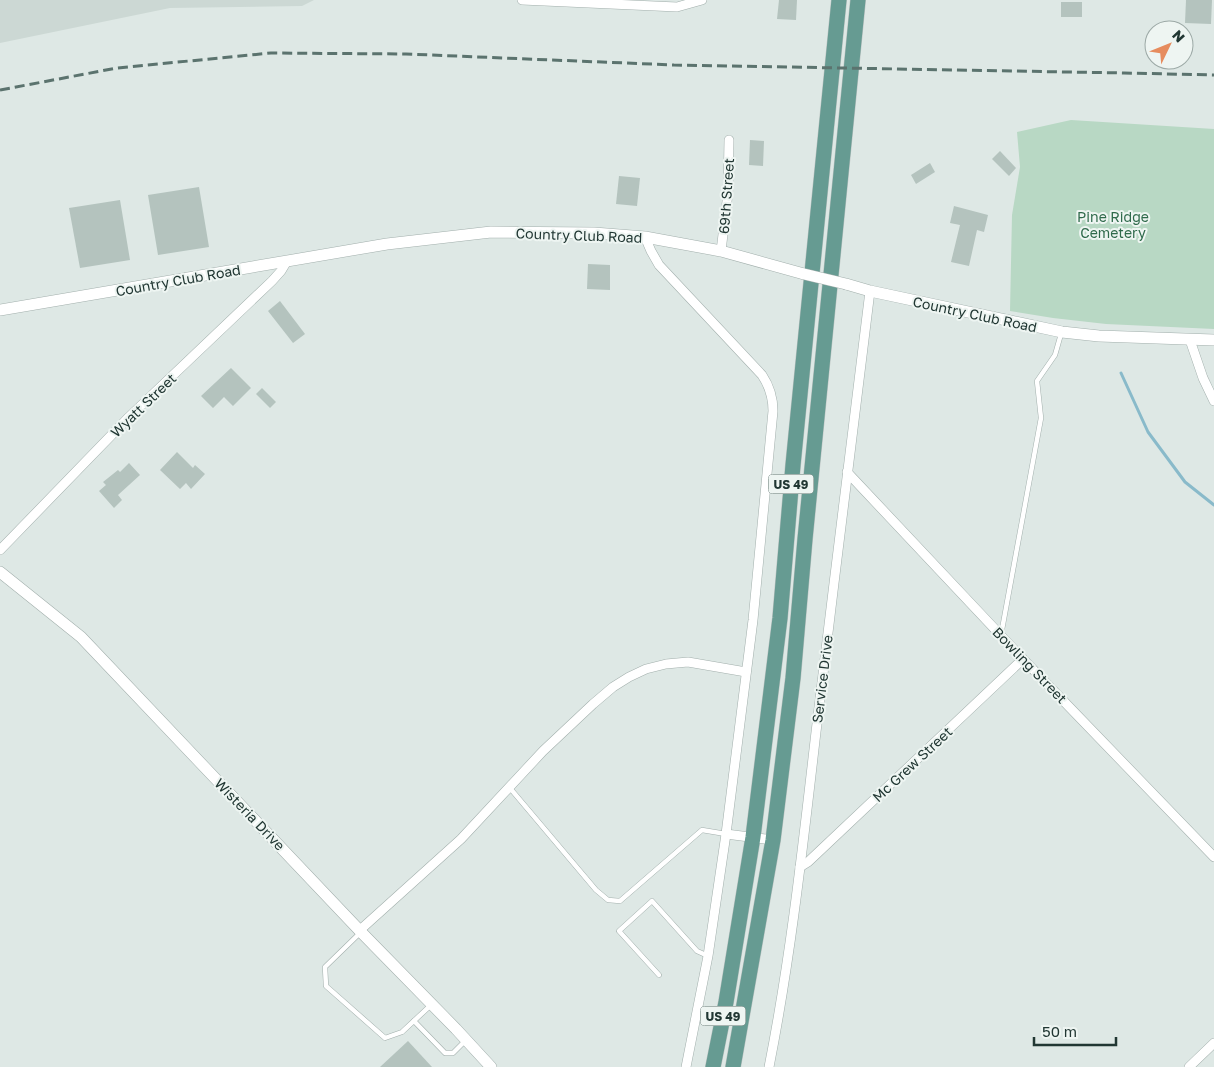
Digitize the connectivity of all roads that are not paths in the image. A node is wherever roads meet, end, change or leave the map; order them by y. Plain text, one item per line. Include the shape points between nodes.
1 (522, 0) edge
2 (702, 0) edge
3 (839, 0) edge
4 (858, 0) edge
5 (729, 140) dead end
6 (645, 237) junction
7 (720, 251) junction
8 (287, 261) junction
9 (870, 291) junction
10 (0, 310) edge
11 (1062, 332) junction
12 (1190, 340) junction
13 (1214, 340) edge
14 (1214, 400) edge
15 (847, 472) junction
16 (0, 550) edge
17 (0, 572) edge
18 (1001, 636) junction
19 (1023, 659) junction
20 (746, 672) junction
21 (509, 787) junction
22 (726, 834) junction
23 (753, 837) junction
24 (773, 840) junction
25 (1214, 856) edge
26 (800, 867) junction
27 (360, 931) junction
28 (708, 956) junction
29 (659, 975) dead end
30 (432, 1004) junction
31 (414, 1021) junction
32 (466, 1040) junction
33 (1214, 1043) edge
34 (490, 1067) edge
35 (686, 1067) edge
36 (713, 1067) edge
37 (733, 1067) edge
38 (769, 1067) edge
39 (1189, 1067) edge

1 - 2 street via 677,7
3 - 23 main road, US 49 via 780,618
4 - 24 main road, US 49 via 793,678
5 - 7 street, 69th Street via 728,193
6 - 7 street, Country Club Road
6 - 8 street, Country Club Road via 491,232 387,244
6 - 20 street via 659,265 762,376 771,392 773,411 754,620
7 - 9 street, Country Club Road, bridge
8 - 10 street, Country Club Road
8 - 16 street, Wyatt Street via 272,281 130,417
9 - 11 street, Country Club Road
9 - 15 street, Service Drive
11 - 12 street, Country Club Road
11 - 18 lane via 1055,356 1037,381 1041,418
12 - 13 street, Country Club Road
12 - 14 street
15 - 18 street, Bowling Street
15 - 26 street, Service Drive
17 - 27 street, Wisteria Drive via 81,637
18 - 19 street, Bowling Street
19 - 25 street, Bowling Street
19 - 26 street, Mc Grew Street
20 - 21 street via 688,662 666,664 629,676 593,704
20 - 22 street
21 - 22 lane via 608,900 620,901 702,830
21 - 27 street via 461,839
22 - 23 street
22 - 28 street
23 - 24 street
23 - 36 main road, US 49
24 - 37 main road, US 49
26 - 38 street, Service Drive via 784,987
27 - 30 street, Wisteria Drive
27 - 31 lane via 325,967 326,986 385,1038 402,1032
28 - 29 lane via 698,951 652,901 619,931
28 - 35 street
30 - 31 lane
30 - 32 street, Wisteria Drive
31 - 32 lane via 445,1053 453,1054
32 - 34 street, Wisteria Drive
33 - 39 street

